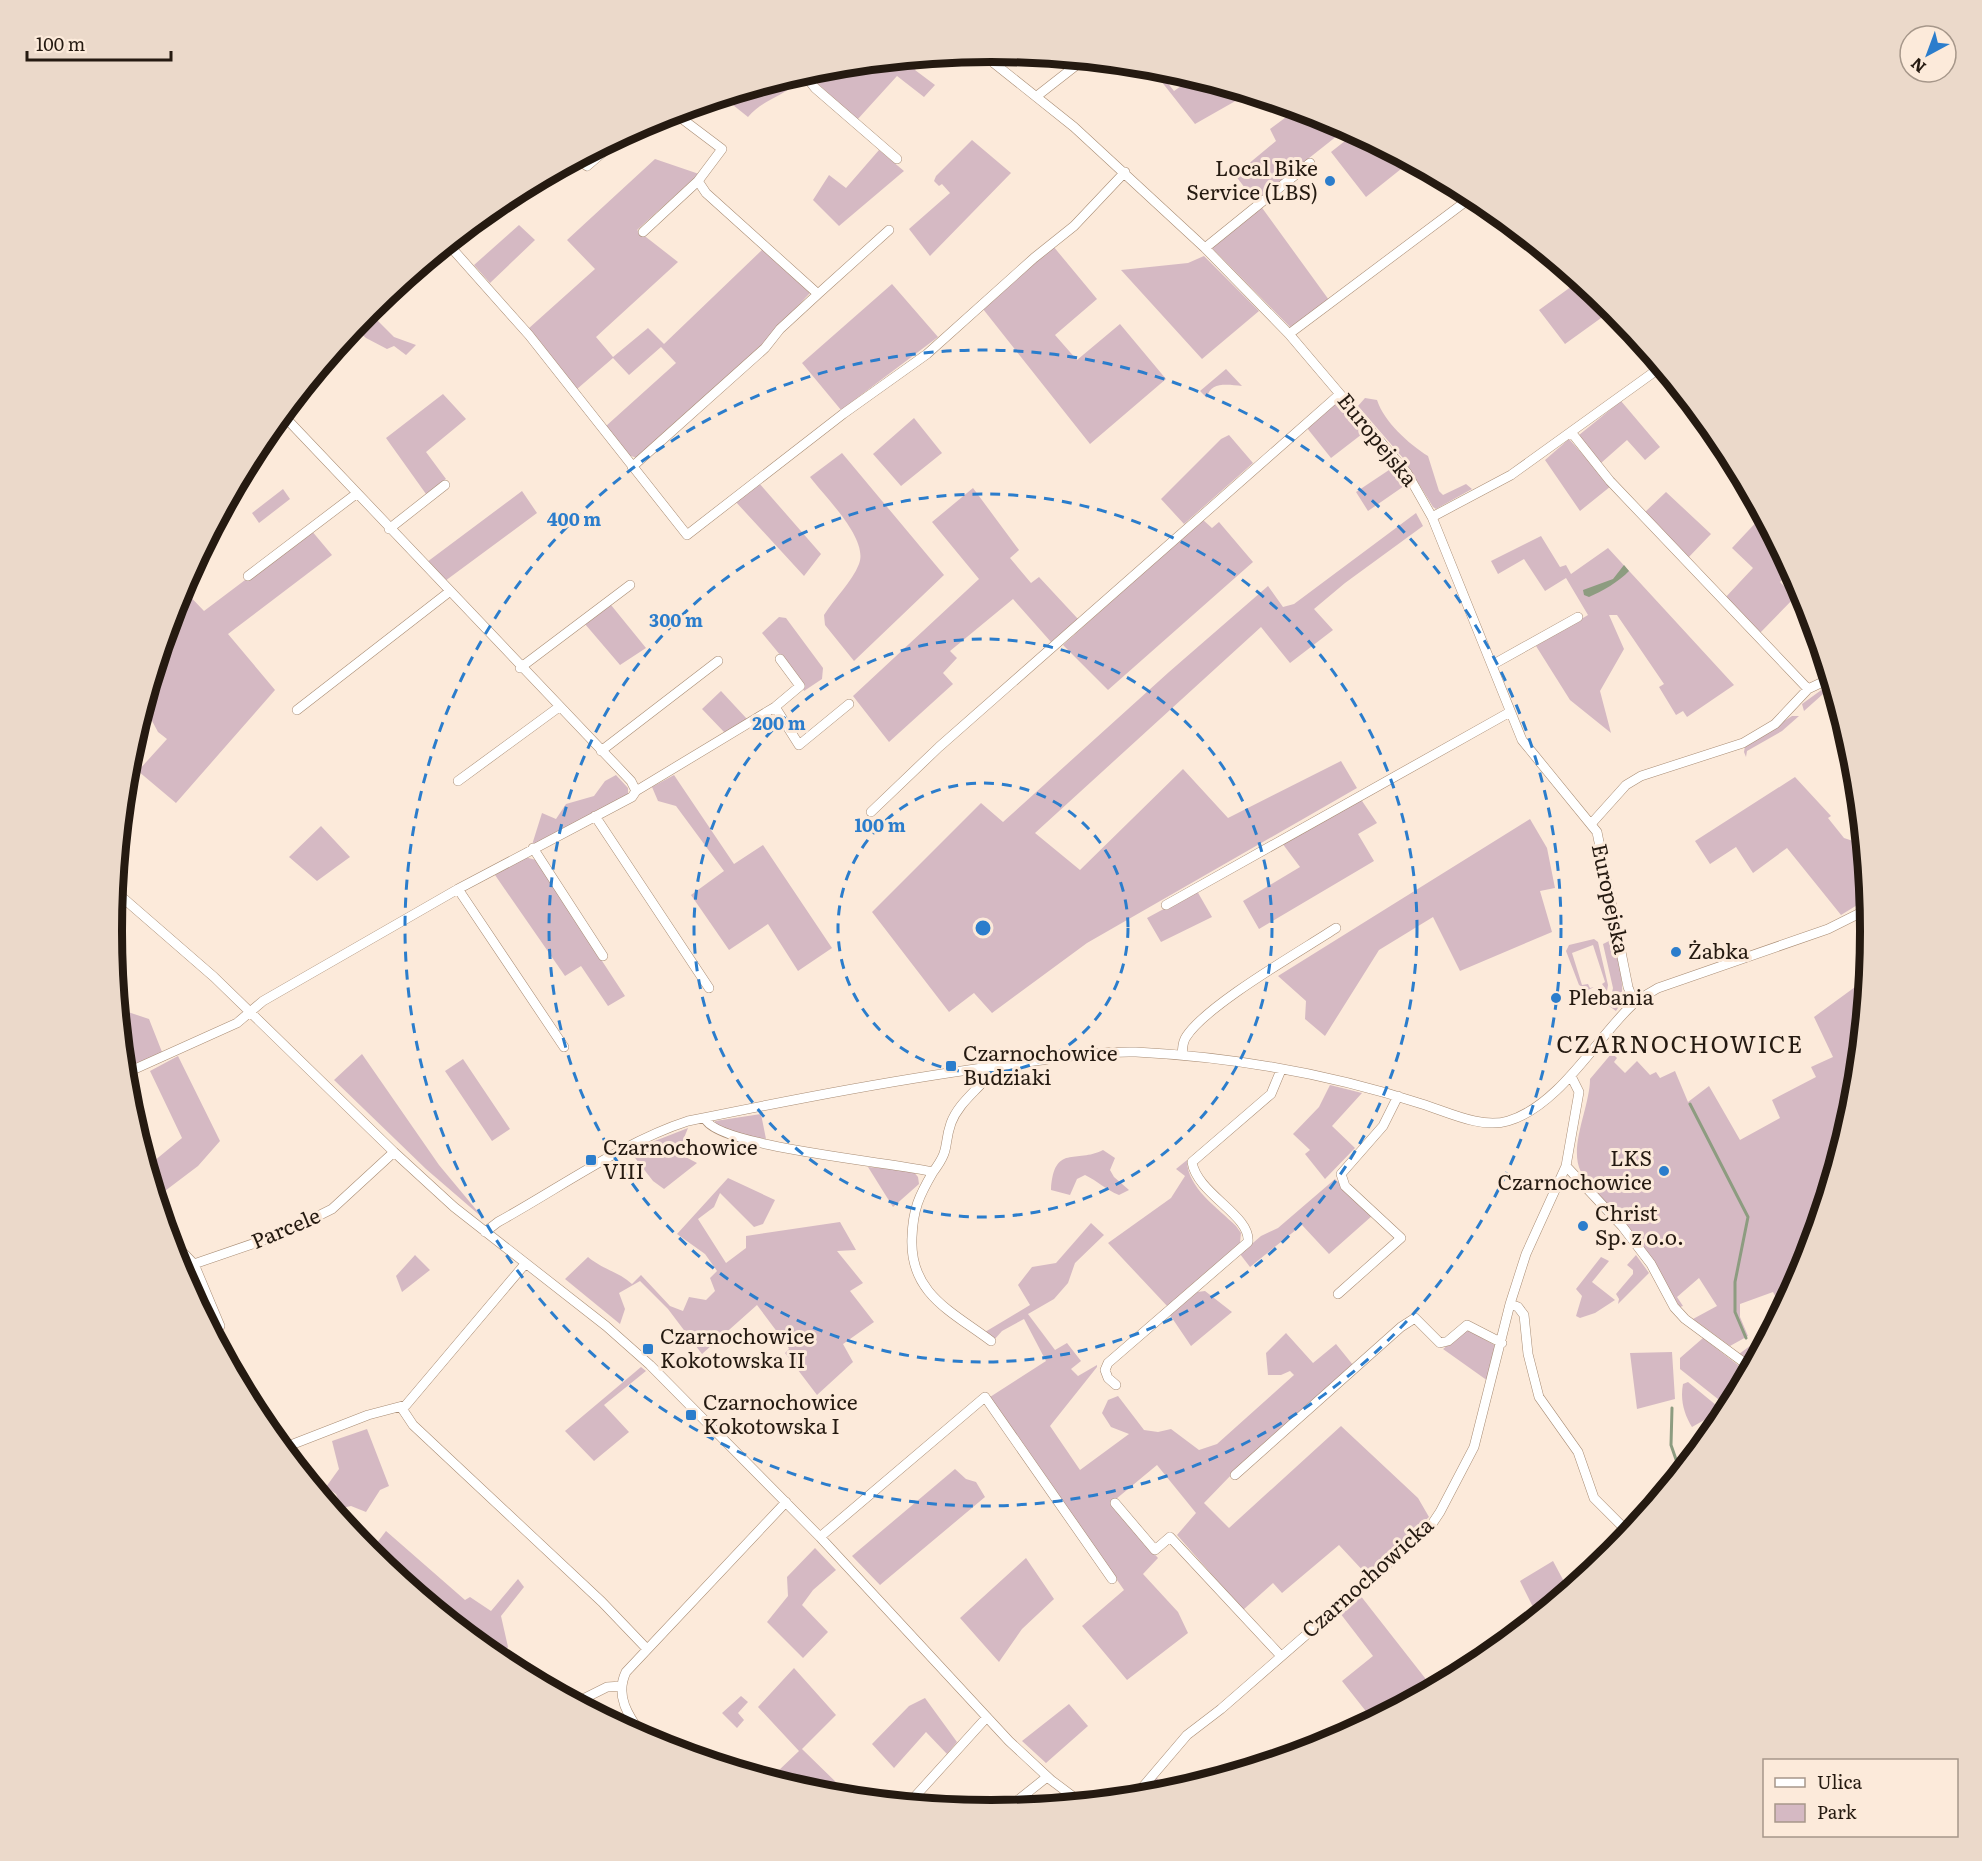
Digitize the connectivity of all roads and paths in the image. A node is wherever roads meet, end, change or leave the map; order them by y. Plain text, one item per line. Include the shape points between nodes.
1 (997, 62) edge
2 (1075, 66) edge
3 (809, 81) edge
4 (1037, 96) junction
5 (682, 119) edge
6 (600, 155) edge
7 (897, 159) dead end
8 (584, 164) edge
9 (1310, 164) dead end
10 (1125, 172) junction
11 (698, 181) junction
12 (1463, 201) edge
13 (890, 230) dead end
14 (643, 232) dead end
15 (1205, 248) junction
16 (452, 249) edge
17 (818, 294) junction
18 (1289, 334) junction
19 (1655, 371) edge
20 (1341, 394) junction
21 (288, 420) edge
22 (1571, 432) junction
23 (632, 467) junction
24 (445, 485) dead end
25 (356, 494) junction
26 (1432, 517) junction
27 (389, 529) junction
28 (248, 576) dead end
29 (630, 585) dead end
30 (449, 592) junction
31 (1578, 617) dead end
32 (780, 659) dead end
33 (718, 661) dead end
34 (1492, 665) junction
35 (520, 668) junction
36 (1823, 682) edge
37 (1808, 689) junction
38 (849, 704) dead end
39 (559, 707) junction
40 (775, 707) junction
41 (297, 710) dead end
42 (1510, 712) junction
43 (601, 751) junction
44 (458, 781) dead end
45 (636, 791) junction
46 (871, 812) dead end
47 (595, 816) junction
48 (1591, 824) junction
49 (532, 848) junction
50 (458, 890) junction
51 (123, 898) edge
52 (1166, 905) dead end
53 (1859, 914) edge
54 (1336, 928) dead end
55 (603, 956) dead end
56 (709, 988) dead end
57 (1634, 1003) junction
58 (250, 1011) junction
59 (564, 1047) dead end
60 (1182, 1055) junction
61 (980, 1069) junction
62 (134, 1070) edge
63 (1281, 1070) junction
64 (1571, 1076) junction
65 (1398, 1096) junction
66 (705, 1118) junction
67 (394, 1152) junction
68 (1566, 1166) junction
69 (933, 1172) junction
70 (485, 1232) junction
71 (185, 1254) edge
72 (194, 1264) junction
73 (525, 1264) junction
74 (189, 1266) edge
75 (1338, 1294) dead end
76 (1510, 1304) junction
77 (220, 1326) dead end
78 (991, 1341) dead end
79 (1502, 1343) junction
80 (1745, 1363) edge
81 (1116, 1385) dead end
82 (401, 1407) junction
83 (291, 1445) edge
84 (1235, 1475) dead end
85 (786, 1502) junction
86 (1115, 1503) dead end
87 (1622, 1526) edge
88 (820, 1537) junction
89 (1112, 1579) dead end
90 (647, 1649) junction
91 (1281, 1656) junction
92 (622, 1686) junction
93 (585, 1698) edge
94 (987, 1718) junction
95 (634, 1722) edge
96 (1047, 1777) junction
97 (1144, 1786) edge
98 (1072, 1795) edge
99 (915, 1796) edge
100 (1019, 1799) edge

1 - 4 street, Europejska
2 - 4 street
3 - 7 street
4 - 10 street, Europejska
5 - 11 street via 722,149
6 - 8 street via 587,166
9 - 15 street
10 - 15 street, Europejska
10 - 23 street via 1074,226 927,354 687,535
11 - 14 street
11 - 17 street via 706,193
12 - 18 street
13 - 17 street
15 - 18 street, Europejska
16 - 23 street via 529,336
17 - 23 street via 765,348
18 - 20 street, Europejska
19 - 22 street
20 - 26 street, Europejska via 1407,473
20 - 46 street via 948,739
21 - 25 street
22 - 26 street via 1511,475
22 - 37 street via 1610,481
24 - 27 street
25 - 27 street
25 - 28 street
26 - 34 street, Europejska
27 - 30 street
29 - 35 street
30 - 35 street
30 - 41 street
31 - 34 street
32 - 40 street via 800,686
33 - 43 street
34 - 42 street, Europejska
35 - 39 street
36 - 37 street
37 - 48 street via 1775,724 1743,743 1641,776 1626,785
38 - 40 street via 799,745
39 - 43 street
39 - 44 street
40 - 45 street
42 - 48 street, Europejska via 1531,752
42 - 52 street
43 - 45 street
45 - 47 street via 632,797
47 - 49 street
47 - 56 street
48 - 57 street, Europejska via 1601,847
49 - 50 street
49 - 55 street
50 - 58 street
50 - 59 street
51 - 58 street
53 - 57 street via 1828,930 1658,988
54 - 60 street via 1216,1009 1187,1035
57 - 64 street
58 - 62 street via 237,1023
58 - 67 street
60 - 61 street via 1108,1053
60 - 63 street
61 - 66 street via 901,1079
61 - 69 street via 981,1084 961,1105 952,1122 944,1157
63 - 65 street via 1340,1079
63 - 81 street via 1271,1094 1192,1162 1193,1172 1201,1183 1245,1228 1248,1242 1108,1363 1105,1370
64 - 65 street via 1521,1116 1494,1124
64 - 68 street, Czarnochowicka via 1578,1092
65 - 75 street via 1383,1126 1341,1174 1345,1186 1401,1238
66 - 69 street via 708,1125 740,1138
66 - 70 street via 649,1137
67 - 70 street
67 - 72 street, Parcele via 332,1209 284,1233
68 - 76 street, Czarnochowicka via 1526,1254
68 - 80 street via 1622,1226 1651,1264 1674,1307
69 - 78 street via 917,1199 912,1262 929,1293
70 - 73 street
71 - 72 street
72 - 74 street, Parcele
72 - 77 street
73 - 82 street via 410,1402
73 - 85 street via 643,1359
76 - 79 street, Czarnochowicka
76 - 87 street via 1524,1315 1539,1397 1578,1452 1589,1489
79 - 84 street via 1467,1325 1448,1341 1440,1342 1415,1318 1392,1334
79 - 91 street, Czarnochowicka via 1474,1447 1430,1527
82 - 83 street via 368,1415
82 - 90 street via 413,1425
85 - 88 street
85 - 90 street
86 - 91 street via 1155,1550 1170,1537
88 - 89 street via 985,1397
88 - 94 street
90 - 92 street via 626,1672
91 - 97 street, Czarnochowicka via 1187,1735
92 - 93 street via 607,1687
92 - 95 street via 625,1708
94 - 96 street
94 - 99 street
96 - 98 street
96 - 100 street

